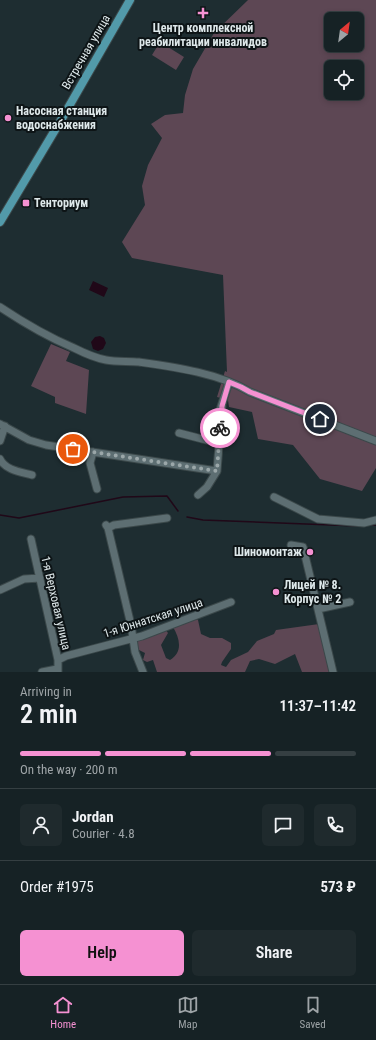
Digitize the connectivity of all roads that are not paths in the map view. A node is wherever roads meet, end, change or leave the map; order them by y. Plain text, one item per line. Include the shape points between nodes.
1 (130, 0) edge
2 (0, 222) edge
3 (0, 307) edge
4 (229, 382) junction
5 (222, 406) junction
6 (2, 425) edge
7 (179, 433) dead end
8 (0, 441) edge
9 (376, 441) edge
10 (93, 452) junction
11 (0, 459) edge
12 (217, 471) junction
13 (32, 475) dead end
14 (97, 489) dead end
15 (198, 495) dead end
16 (274, 497) dead end
17 (167, 518) dead end
18 (376, 520) edge
19 (30, 540) dead end
20 (291, 545) dead end
21 (40, 578) junction
22 (0, 590) edge
23 (231, 602) dead end
24 (350, 602) dead end
25 (318, 609) junction
26 (132, 638) junction
27 (58, 660) junction
28 (57, 670) edge
29 (42, 672) edge
30 (143, 672) edge
31 (333, 672) edge

1 - 2 main road, Встречная улица
3 - 4 street via 48,337 97,358 192,371
4 - 5 street
4 - 9 street
5 - 7 street via 210,441
5 - 12 street
6 - 8 street
6 - 10 street via 29,440
10 - 12 street
10 - 14 street via 90,463
11 - 13 street via 13,470
12 - 15 street via 207,487
16 - 18 street via 318,519 364,523
17 - 26 street via 107,526
19 - 21 street, 1-я Верховая улица
20 - 25 street via 303,547
21 - 22 street via 24,579
21 - 27 street, 1-я Верховая улица
23 - 26 street, 1-я Юннатская улица
24 - 25 street
25 - 31 street
26 - 27 street, 1-я Юннатская улица
26 - 30 street
27 - 28 street, 1-я Верховая улица
28 - 29 street

